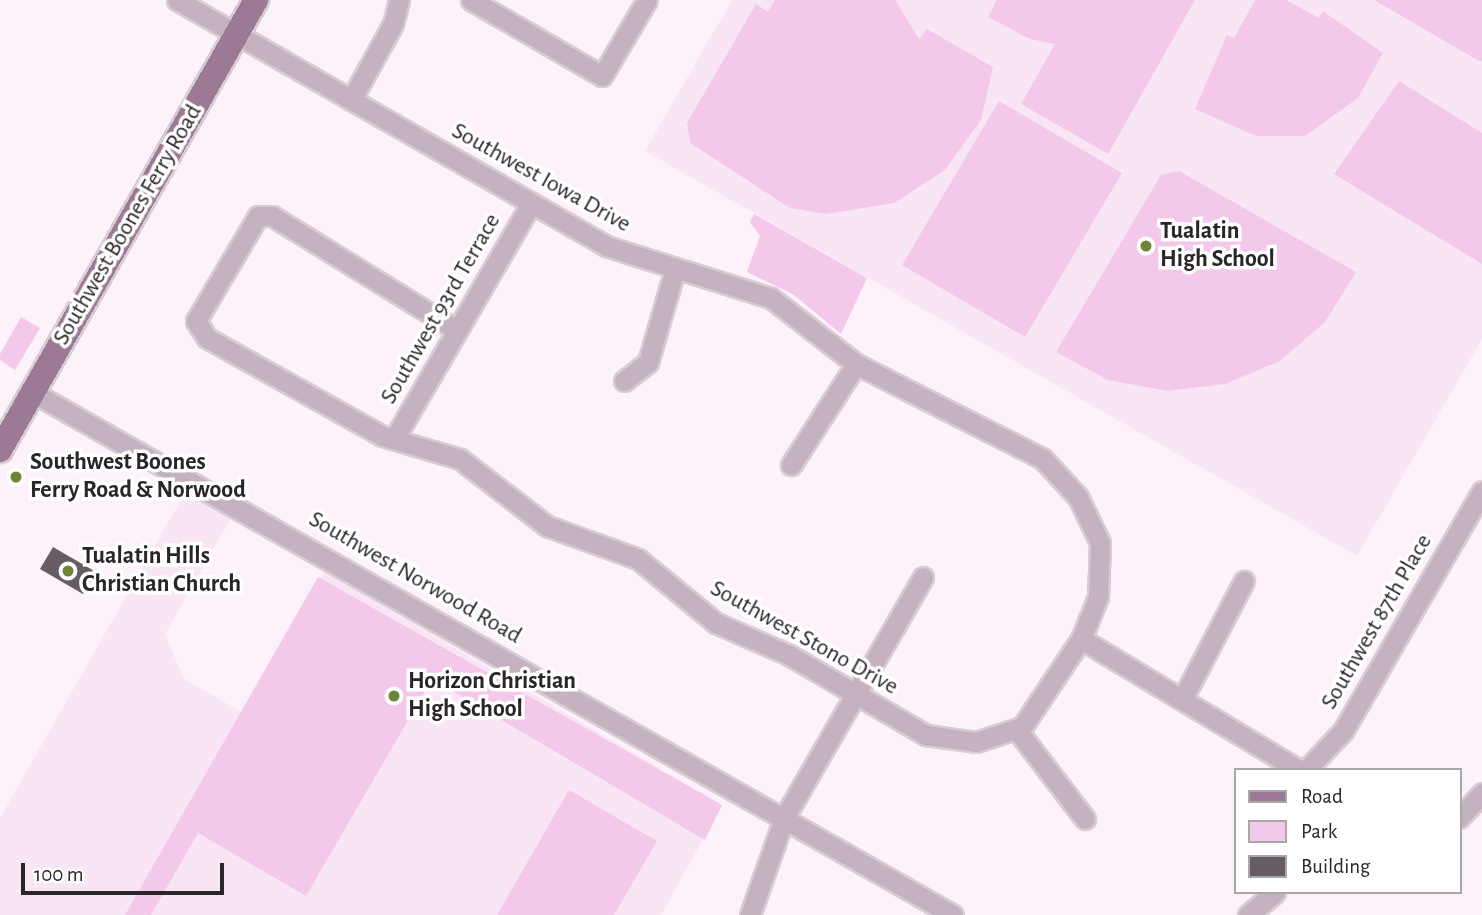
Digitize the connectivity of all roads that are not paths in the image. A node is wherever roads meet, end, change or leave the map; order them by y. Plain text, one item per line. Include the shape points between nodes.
1 (177, 0) edge
2 (256, 0) edge
3 (399, 0) edge
4 (471, 0) edge
5 (647, 0) edge
6 (236, 35) junction
7 (351, 100) junction
8 (531, 204) junction
9 (675, 270) junction
10 (455, 329) junction
11 (856, 364) junction
12 (624, 381) dead end
13 (33, 392) junction
14 (394, 439) junction
15 (0, 450) edge
16 (791, 465) dead end
17 (1482, 491) edge
18 (923, 577) dead end
19 (1244, 581) dead end
20 (1081, 639) junction
21 (856, 693) junction
22 (1183, 698) junction
23 (1017, 730) junction
24 (1296, 768) edge
25 (1308, 768) edge
26 (1482, 793) edge
27 (1461, 816) edge
28 (784, 818) junction
29 (1085, 819) dead end
30 (750, 915) edge
31 (953, 915) edge

1 - 6 street, Southwest Iowa Drive
2 - 6 main road, Southwest Boones Ferry Road
3 - 7 street via 393,24
4 - 5 street via 602,76
6 - 7 street, Southwest Iowa Drive
6 - 13 main road, Southwest Boones Ferry Road
7 - 8 street, Southwest Iowa Drive
8 - 9 street, Southwest Iowa Drive via 606,246
8 - 10 street, Southwest 93rd Terrace
9 - 11 street, Southwest Iowa Drive via 771,298
9 - 12 street via 648,362
10 - 14 street, Southwest 93rd Terrace
10 - 14 street, Southwest Stono Drive via 272,216 258,216 196,327
11 - 16 street
11 - 20 street, Southwest Iowa Drive via 949,407 1062,475 1091,520 1102,558 1098,597
13 - 15 main road, Southwest Boones Ferry Road
13 - 28 street, Southwest Norwood Road
14 - 21 street, Southwest Stono Drive via 460,459 547,526 638,559 716,623
17 - 25 street, Southwest 87th Place via 1343,731
18 - 21 street
19 - 22 street
20 - 22 street
20 - 23 street via 1035,713
21 - 23 street, Southwest Stono Drive via 926,735 951,742 1000,738
21 - 28 street
22 - 24 street
23 - 29 street
26 - 27 street
28 - 30 street
28 - 31 street, Southwest Norwood Road

